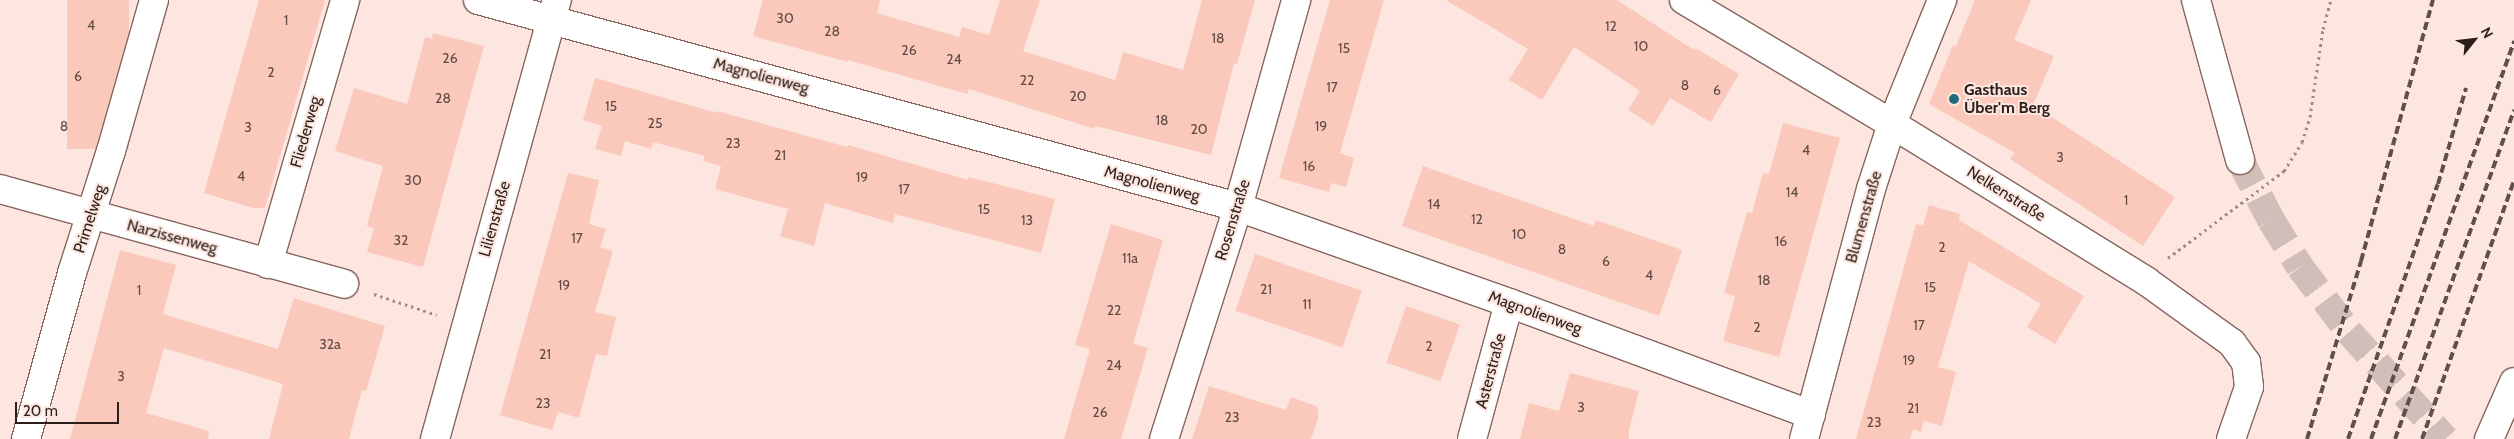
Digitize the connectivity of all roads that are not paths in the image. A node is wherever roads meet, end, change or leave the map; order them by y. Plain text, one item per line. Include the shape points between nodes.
1 (154, 0) edge
2 (345, 0) edge
3 (478, 0) edge
4 (1296, 0) edge
5 (1684, 0) edge
6 (1942, 0) edge
7 (2196, 0) edge
8 (554, 9) edge
9 (1892, 124) junction
10 (2240, 160) tunnel mouth
11 (0, 189) edge
12 (1238, 207) junction
13 (92, 215) junction
14 (268, 264) junction
15 (344, 284) road end
16 (1510, 304) junction
17 (2513, 387) edge
18 (1807, 427) edge
19 (26, 439) edge
20 (435, 439) edge
21 (1164, 439) edge
22 (1472, 439) edge
23 (2230, 439) edge
24 (2489, 439) edge

1 - 13 street, Primelweg
2 - 14 street, Fliederweg
3 - 8 street, Magnolienweg
4 - 12 street, Rosenstraße
5 - 9 street, Nelkenstraße
6 - 9 street, Blumenstraße
7 - 10 street
8 - 12 street, Magnolienweg
8 - 20 street, Lilienstraße
9 - 18 street, Blumenstraße via 1871,189
9 - 23 street, Nelkenstraße via 2146,281 2232,343 2246,362 2248,387
11 - 13 street, Narzissenweg
12 - 16 street, Magnolienweg
12 - 21 street, Rosenstraße
13 - 14 street, Narzissenweg
13 - 19 street, Primelweg via 72,273
14 - 15 street, Narzissenweg
16 - 18 street, Magnolienweg
16 - 22 street, Asterstraße
17 - 24 street

